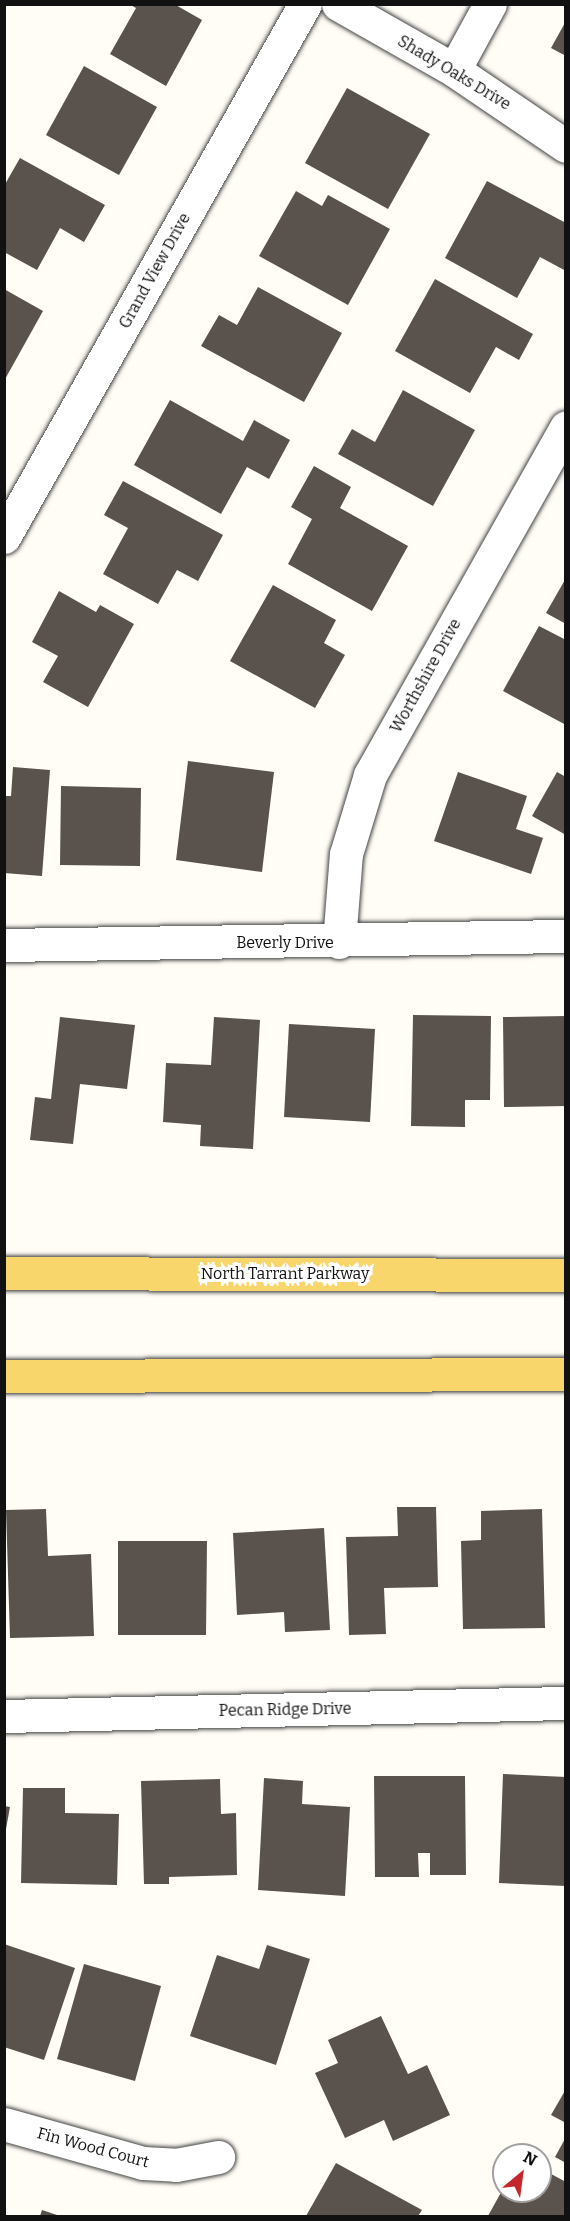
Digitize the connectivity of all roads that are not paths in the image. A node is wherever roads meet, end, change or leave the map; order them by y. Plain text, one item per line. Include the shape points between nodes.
1 (305, 4) edge
2 (338, 4) edge
3 (490, 4) edge
4 (454, 70) junction
5 (566, 146) edge
6 (566, 427) edge
7 (4, 537) edge
8 (566, 936) edge
9 (339, 942) junction
10 (4, 945) edge
11 (4, 1273) edge
12 (566, 1275) edge
13 (566, 1374) edge
14 (4, 1376) edge
15 (566, 1703) edge
16 (4, 1716) edge
17 (4, 2124) edge
18 (218, 2157) dead end

1 - 7 street, Grand View Drive
2 - 4 street, Shady Oaks Drive
3 - 4 street
4 - 5 street, Shady Oaks Drive
6 - 9 street, Worthshire Drive via 370,775 346,854
8 - 9 street, Beverly Drive
9 - 10 street, Beverly Drive
11 - 12 main road, North Tarrant Parkway
13 - 14 main road
15 - 16 street, Pecan Ridge Drive
17 - 18 street, Fin Wood Court via 143,2163 176,2165

